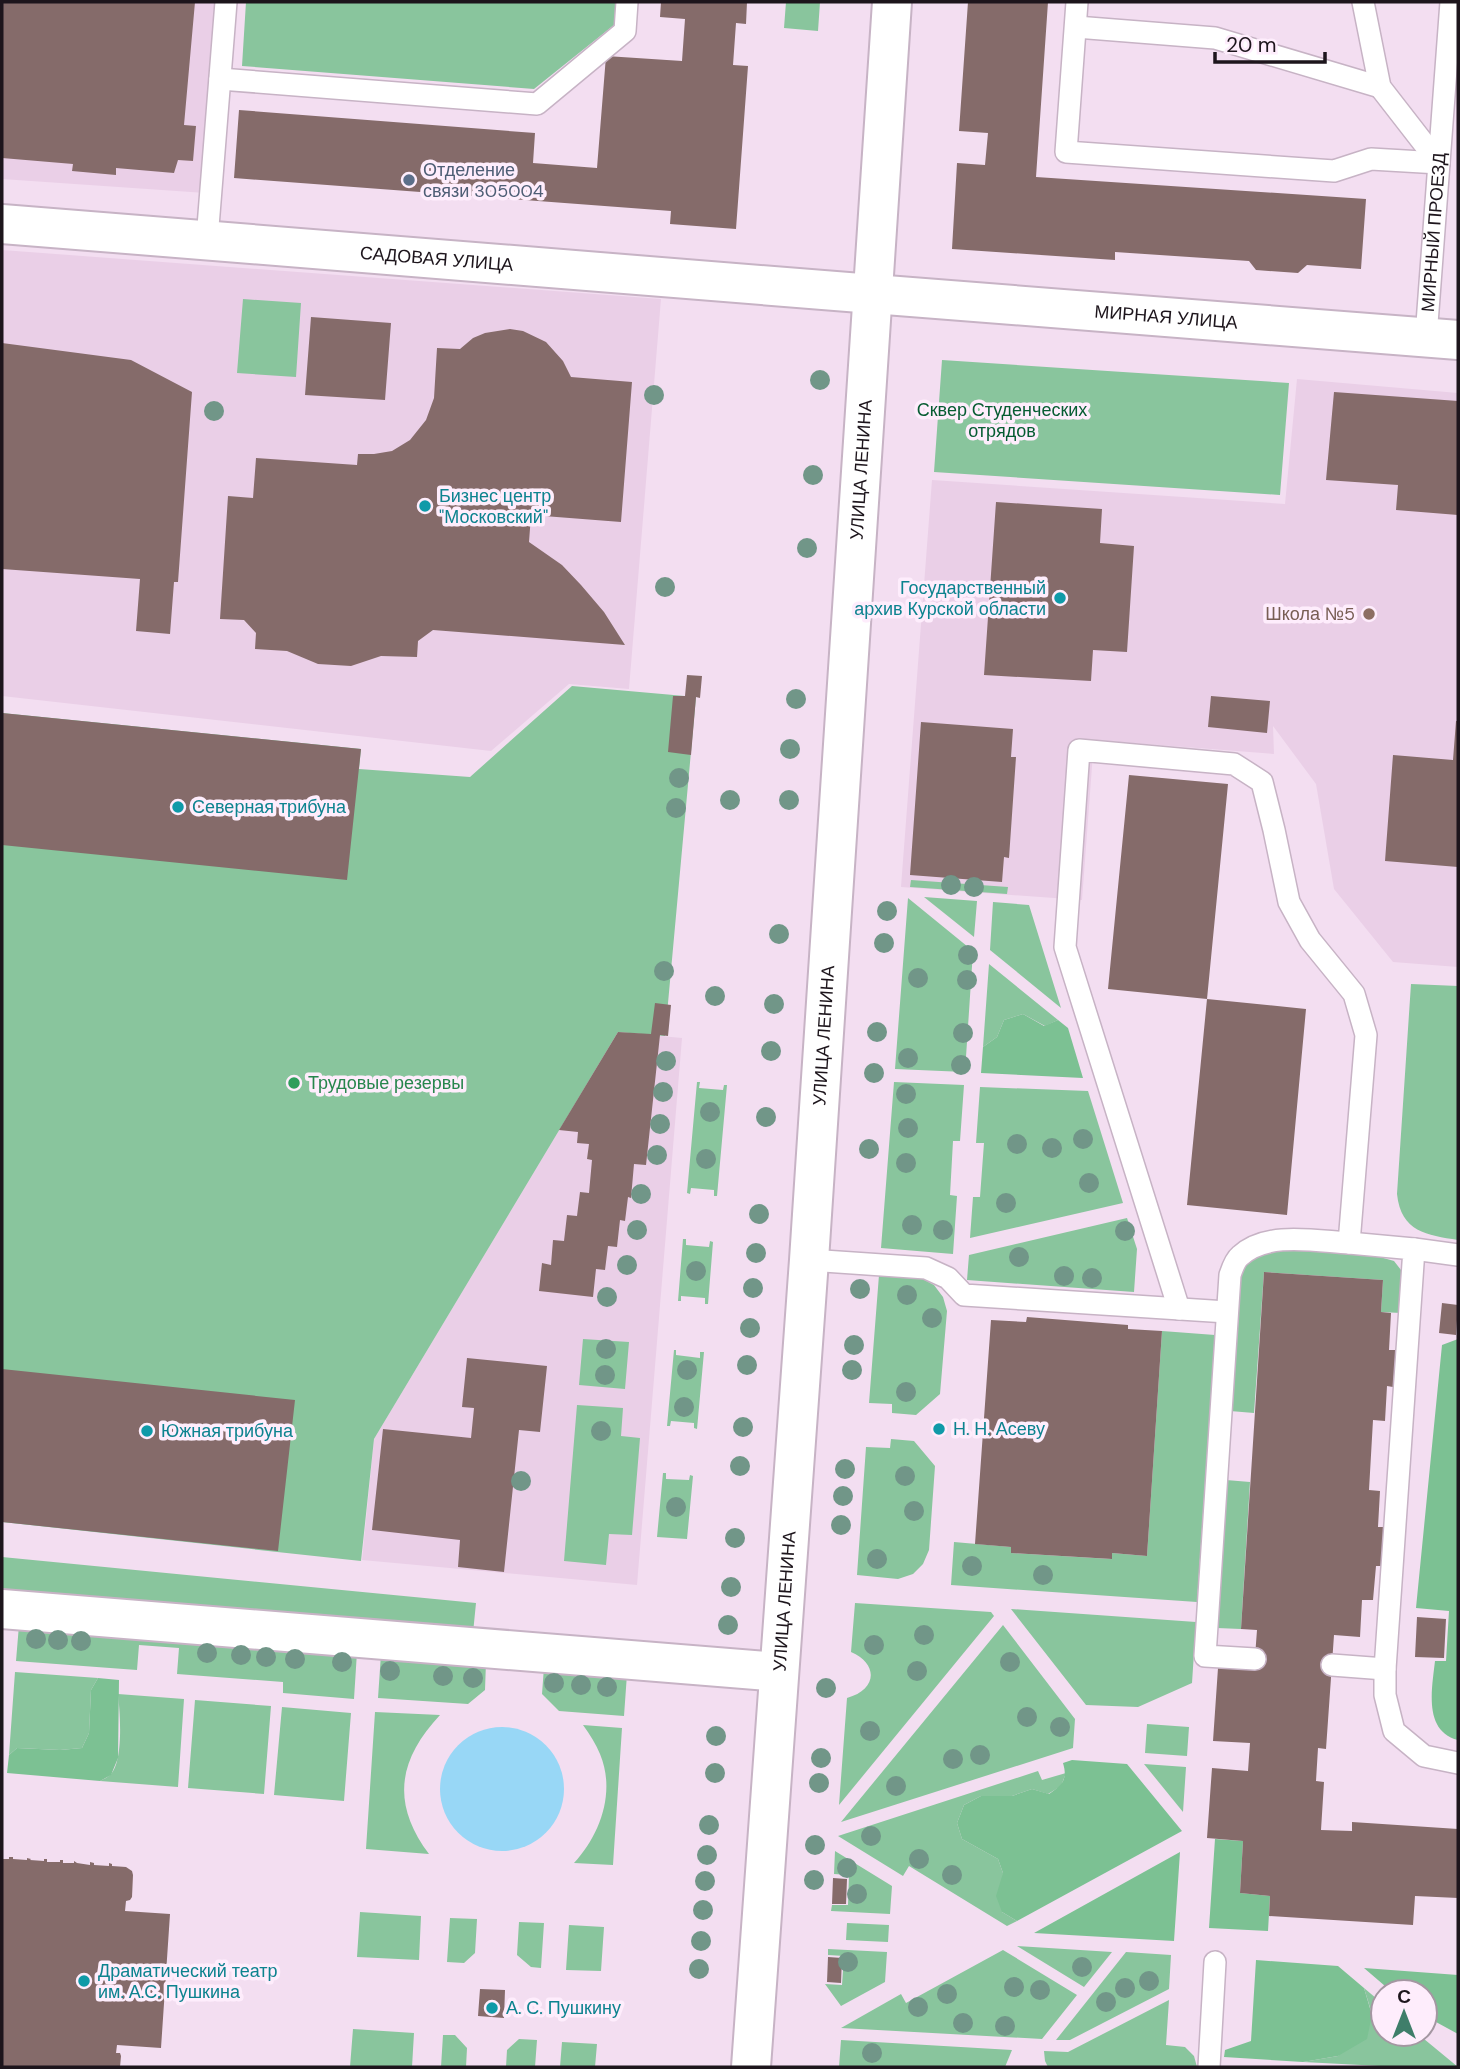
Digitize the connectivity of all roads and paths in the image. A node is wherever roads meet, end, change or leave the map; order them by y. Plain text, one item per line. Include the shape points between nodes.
1 (226, 2) edge
2 (627, 2) edge
3 (892, 2) edge
4 (1077, 2) edge
5 (1363, 2) edge
6 (1451, 2) edge
7 (1076, 27) junction
8 (220, 79) junction
9 (1380, 87) junction
10 (1439, 163) junction
11 (2, 224) edge
12 (207, 239) junction
13 (873, 293) junction
14 (1442, 339) edge
15 (1349, 1242) junction
16 (1414, 1249) junction
17 (1458, 1255) edge
18 (809, 1260) junction
19 (1179, 1309) junction
20 (1227, 1312) junction
21 (2, 1609) edge
22 (1255, 1659) dead end
23 (1332, 1665) dead end
24 (1385, 1669) junction
25 (779, 1672) junction
26 (1458, 1763) edge
27 (1215, 1962) dead end
28 (751, 2067) edge
29 (1209, 2067) edge

1 - 8 lane
2 - 8 lane via 625,32 537,104
3 - 13 main road, УЛИЦА ЛЕНИНА
4 - 7 lane
5 - 9 lane
6 - 10 lane, МИРНЫЙ ПРОЕЗД
7 - 9 lane via 1215,38
7 - 10 lane via 1066,152 1334,172 1371,159
8 - 12 lane
9 - 10 lane
10 - 14 lane, МИРНЫЙ ПРОЕЗД
11 - 12 main road, САДОВАЯ УЛИЦА
12 - 13 main road, САДОВАЯ УЛИЦА
13 - 14 main road, МИРНАЯ УЛИЦА
13 - 18 main road, УЛИЦА ЛЕНИНА
15 - 16 lane
15 - 19 lane via 1366,1035 1354,994 1310,940 1289,902 1262,782 1234,764 1079,750 1065,947
15 - 20 lane via 1273,1240 1257,1244 1238,1257 1230,1275
16 - 17 lane
16 - 24 lane
18 - 19 lane via 926,1268 948,1278 964,1295
18 - 25 main road, УЛИЦА ЛЕНИНА
19 - 20 lane
20 - 22 lane via 1205,1656
21 - 25 main road
23 - 24 lane
24 - 26 lane via 1385,1695 1394,1731 1424,1756
25 - 28 main road, УЛИЦА ЛЕНИНА
27 - 29 lane

